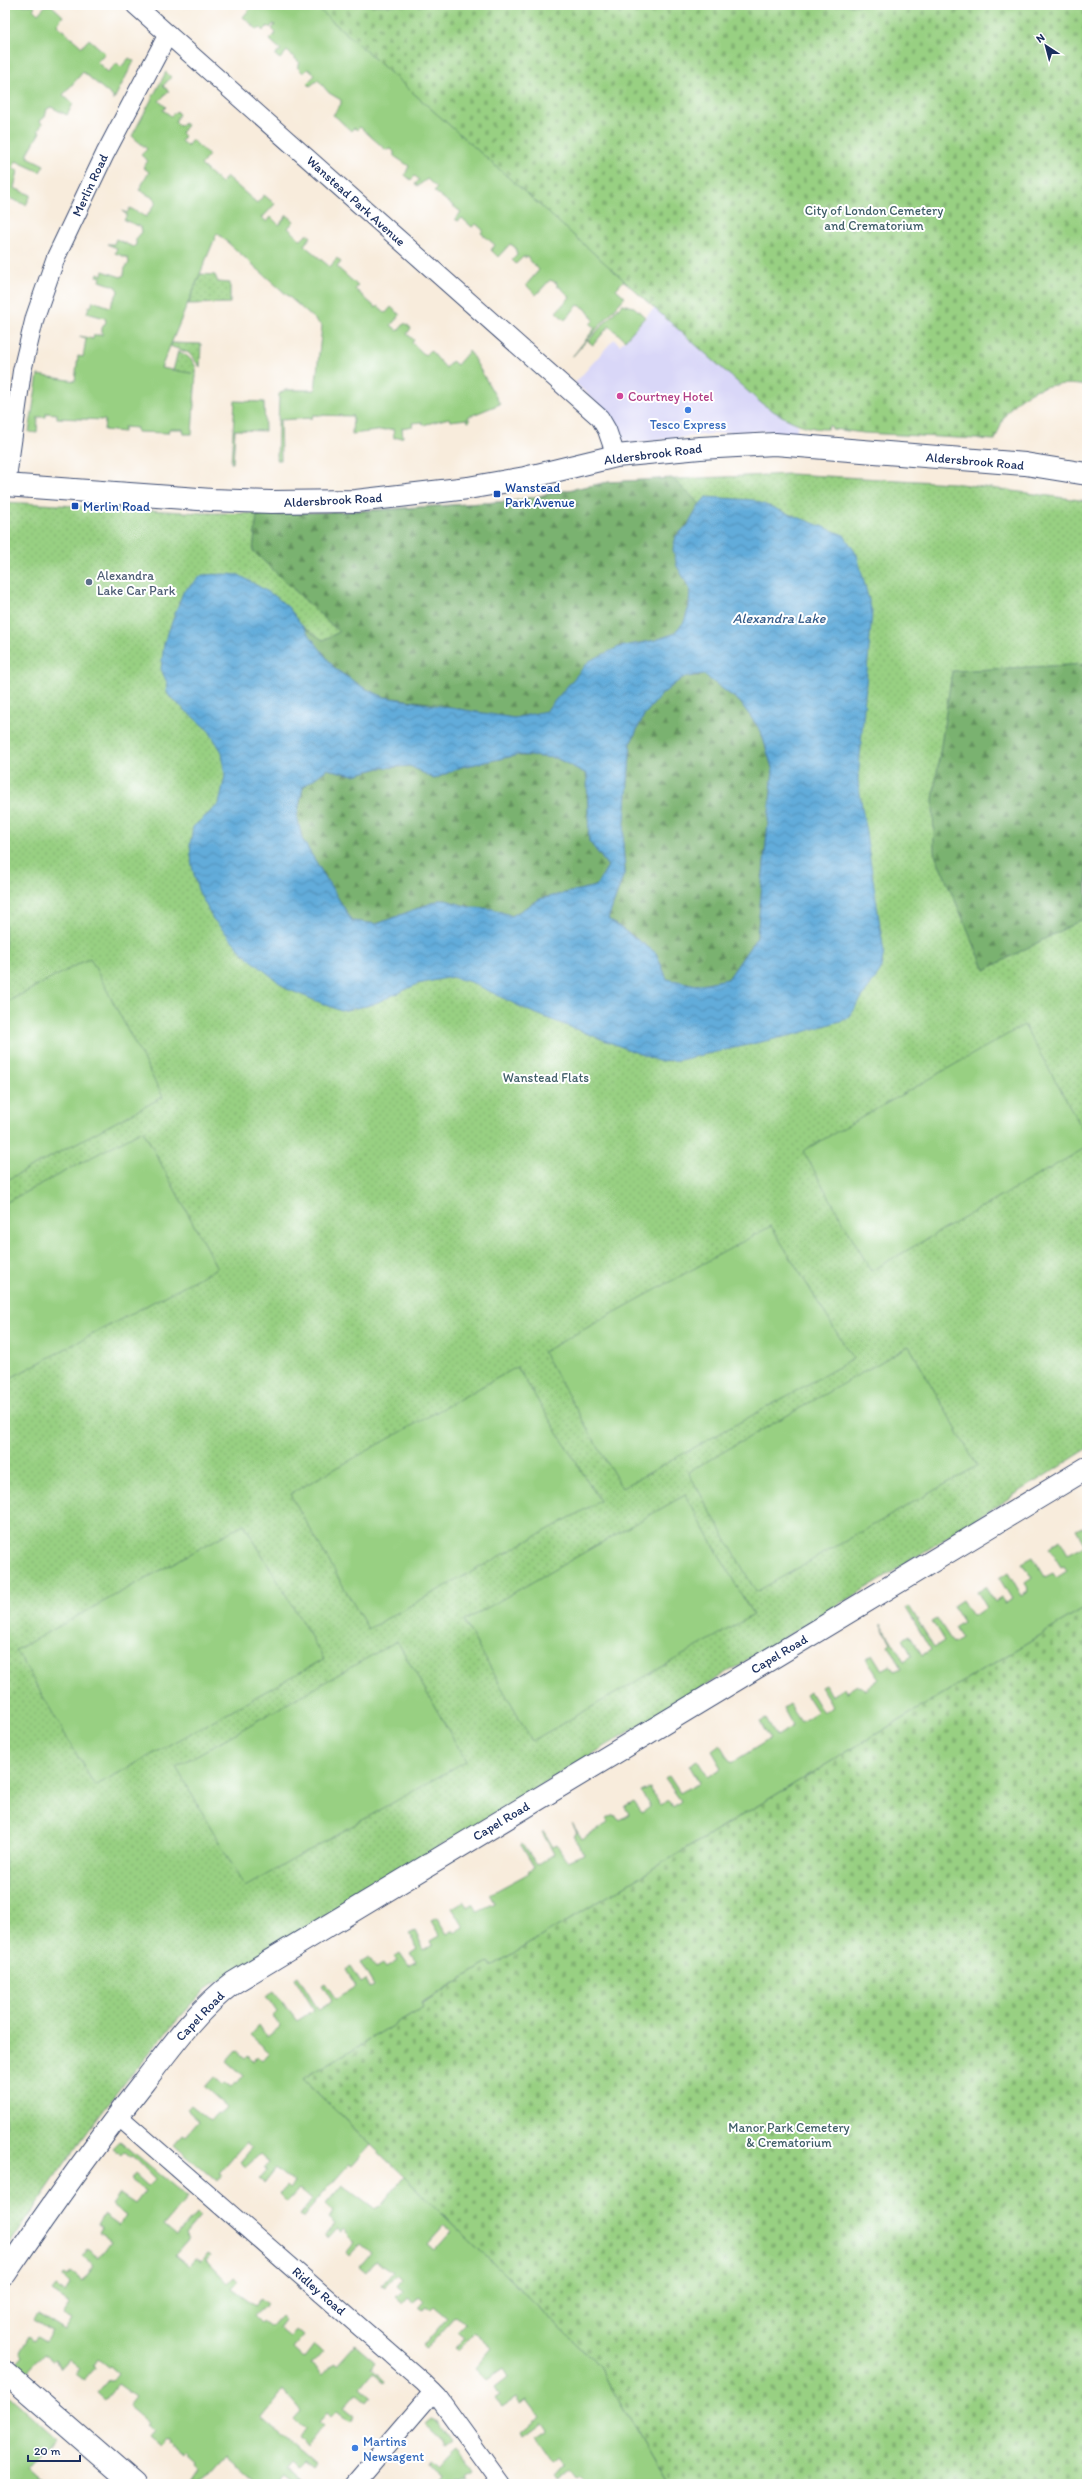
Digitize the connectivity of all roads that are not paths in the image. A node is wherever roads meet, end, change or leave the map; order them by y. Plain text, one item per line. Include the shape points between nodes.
1 (135, 5) edge
2 (168, 34) junction
3 (616, 456) junction
4 (1087, 474) edge
5 (6, 485) edge
6 (1087, 1468) edge
7 (118, 2115) junction
8 (5, 2274) edge
9 (5, 2372) edge
10 (433, 2392) junction
11 (134, 2484) edge
12 (354, 2484) edge
13 (501, 2484) edge

1 - 2 street, Wanstead Park Avenue
2 - 3 street, Wanstead Park Avenue via 600,418
2 - 5 street, Merlin Road via 102,160 56,257 34,317 22,371
3 - 4 street, Aldersbrook Road via 776,444 1025,464
3 - 5 street, Aldersbrook Road via 525,478 468,488 356,501 218,501
6 - 7 street, Capel Road via 233,1983 201,2012
7 - 8 street, Capel Road via 55,2200
7 - 10 street, Ridley Road
9 - 11 street
10 - 12 street
10 - 13 street, Ridley Road

